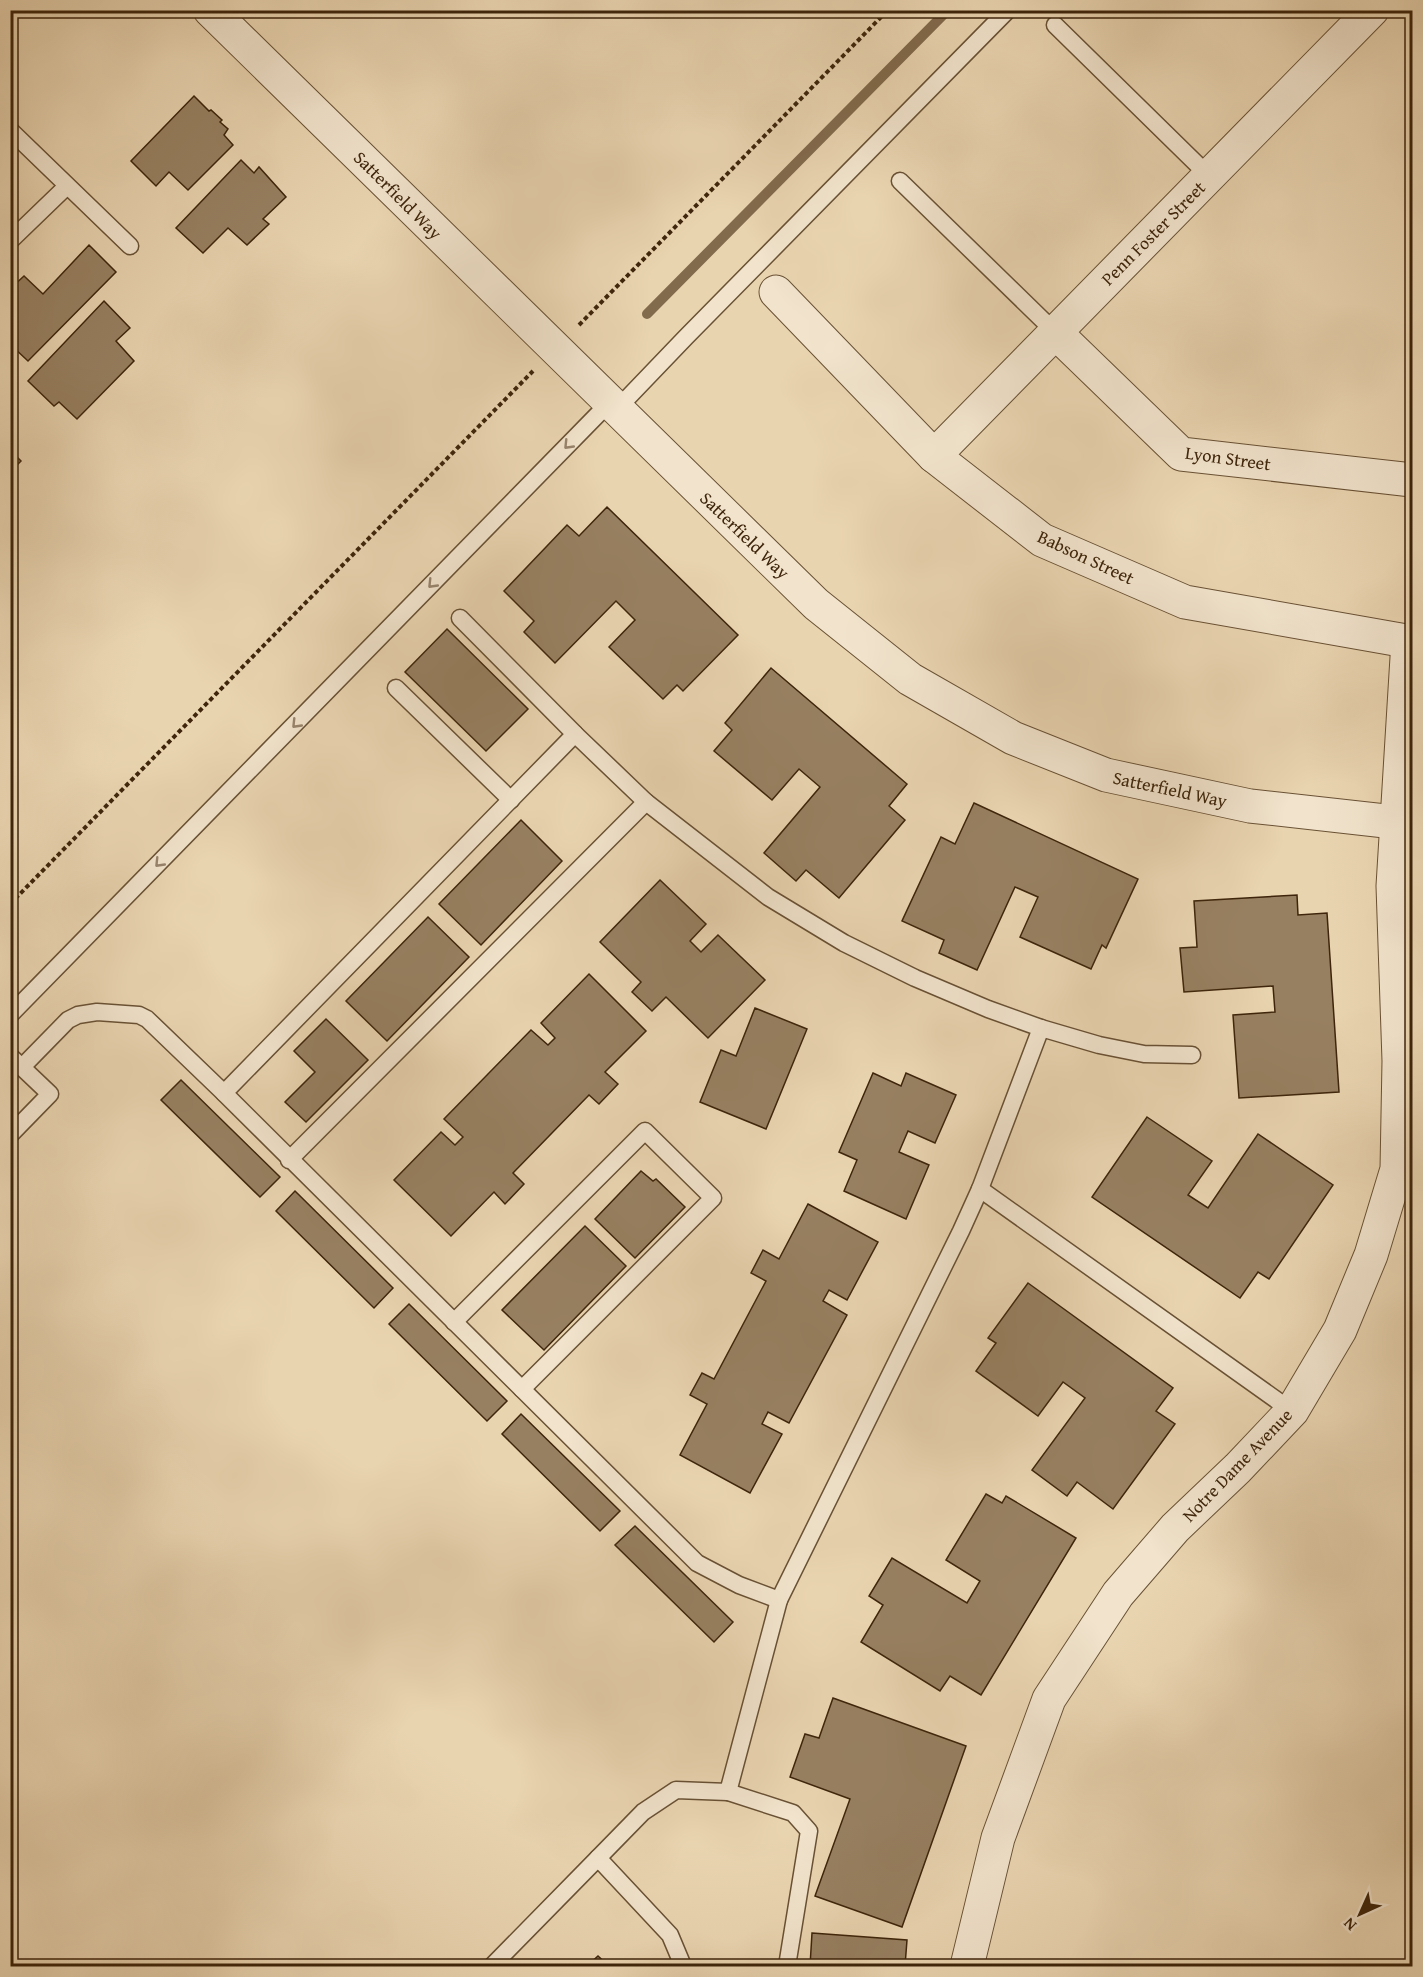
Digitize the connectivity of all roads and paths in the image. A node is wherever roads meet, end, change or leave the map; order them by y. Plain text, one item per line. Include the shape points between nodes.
1 (210, 10) edge
2 (888, 10) edge
3 (1008, 10) edge
4 (1368, 12) edge
5 (1055, 25) dead end
6 (10, 130) edge
7 (1209, 176) junction
8 (900, 181) dead end
9 (67, 186) junction
10 (10, 241) edge
11 (130, 246) dead end
12 (776, 292) dead end
13 (585, 319) dead end
14 (1055, 332) junction
15 (523, 381) dead end
16 (613, 407) junction
17 (934, 456) junction
18 (1413, 480) edge
19 (460, 618) dead end
20 (1410, 641) edge
21 (396, 688) dead end
22 (575, 734) junction
23 (511, 800) junction
24 (646, 802) junction
25 (1404, 824) edge
26 (10, 903) edge
27 (10, 1015) edge
28 (1041, 1028) junction
29 (1192, 1055) dead end
30 (16, 1062) edge
31 (224, 1093) junction
32 (10, 1135) edge
33 (289, 1160) junction
34 (980, 1189) junction
35 (454, 1322) junction
36 (522, 1389) junction
37 (1292, 1411) junction
38 (779, 1600) junction
39 (728, 1792) junction
40 (598, 1858) junction
41 (492, 1966) edge
42 (683, 1966) edge
43 (787, 1966) edge
44 (967, 1966) edge

1 - 16 street, Satterfield Way
2 - 13 path
3 - 16 lane
4 - 7 street, Penn Foster Street
5 - 7 lane
6 - 9 lane
7 - 14 street, Penn Foster Street
8 - 14 lane
9 - 10 lane
9 - 11 lane
12 - 17 street, Babson Street
14 - 17 street, Penn Foster Street
14 - 18 street, Lyon Street via 1181,454
15 - 26 path
16 - 25 street, Satterfield Way via 816,604 910,679 1013,738 1106,775 1250,806
16 -> 27 lane
17 - 20 street, Babson Street via 1041,540 1185,602
19 - 22 lane
20 - 25 street, Notre Dame Avenue
21 - 23 lane
22 - 23 lane
22 - 24 lane
23 - 31 lane
24 - 28 lane via 768,897 844,943 915,978
24 - 33 lane
25 - 37 street, Notre Dame Avenue via 1393,886 1399,1061 1397,1169 1371,1255 1340,1330
28 - 29 lane via 1144,1054
28 - 34 lane
30 - 31 lane via 75,1016 97,1012 139,1015 147,1018
30 - 32 lane via 50,1094
31 - 33 lane
33 - 35 lane
34 - 37 lane
34 - 38 lane
35 - 36 lane
35 - 36 lane via 645,1131 712,1198
36 - 38 lane via 697,1563
37 - 44 street, Notre Dame Avenue via 1175,1528 1118,1594 1049,1699 998,1838
38 - 39 lane
39 - 40 lane via 676,1790 644,1812
39 - 43 lane via 793,1813 809,1831
40 - 41 lane
40 - 42 lane via 670,1935

